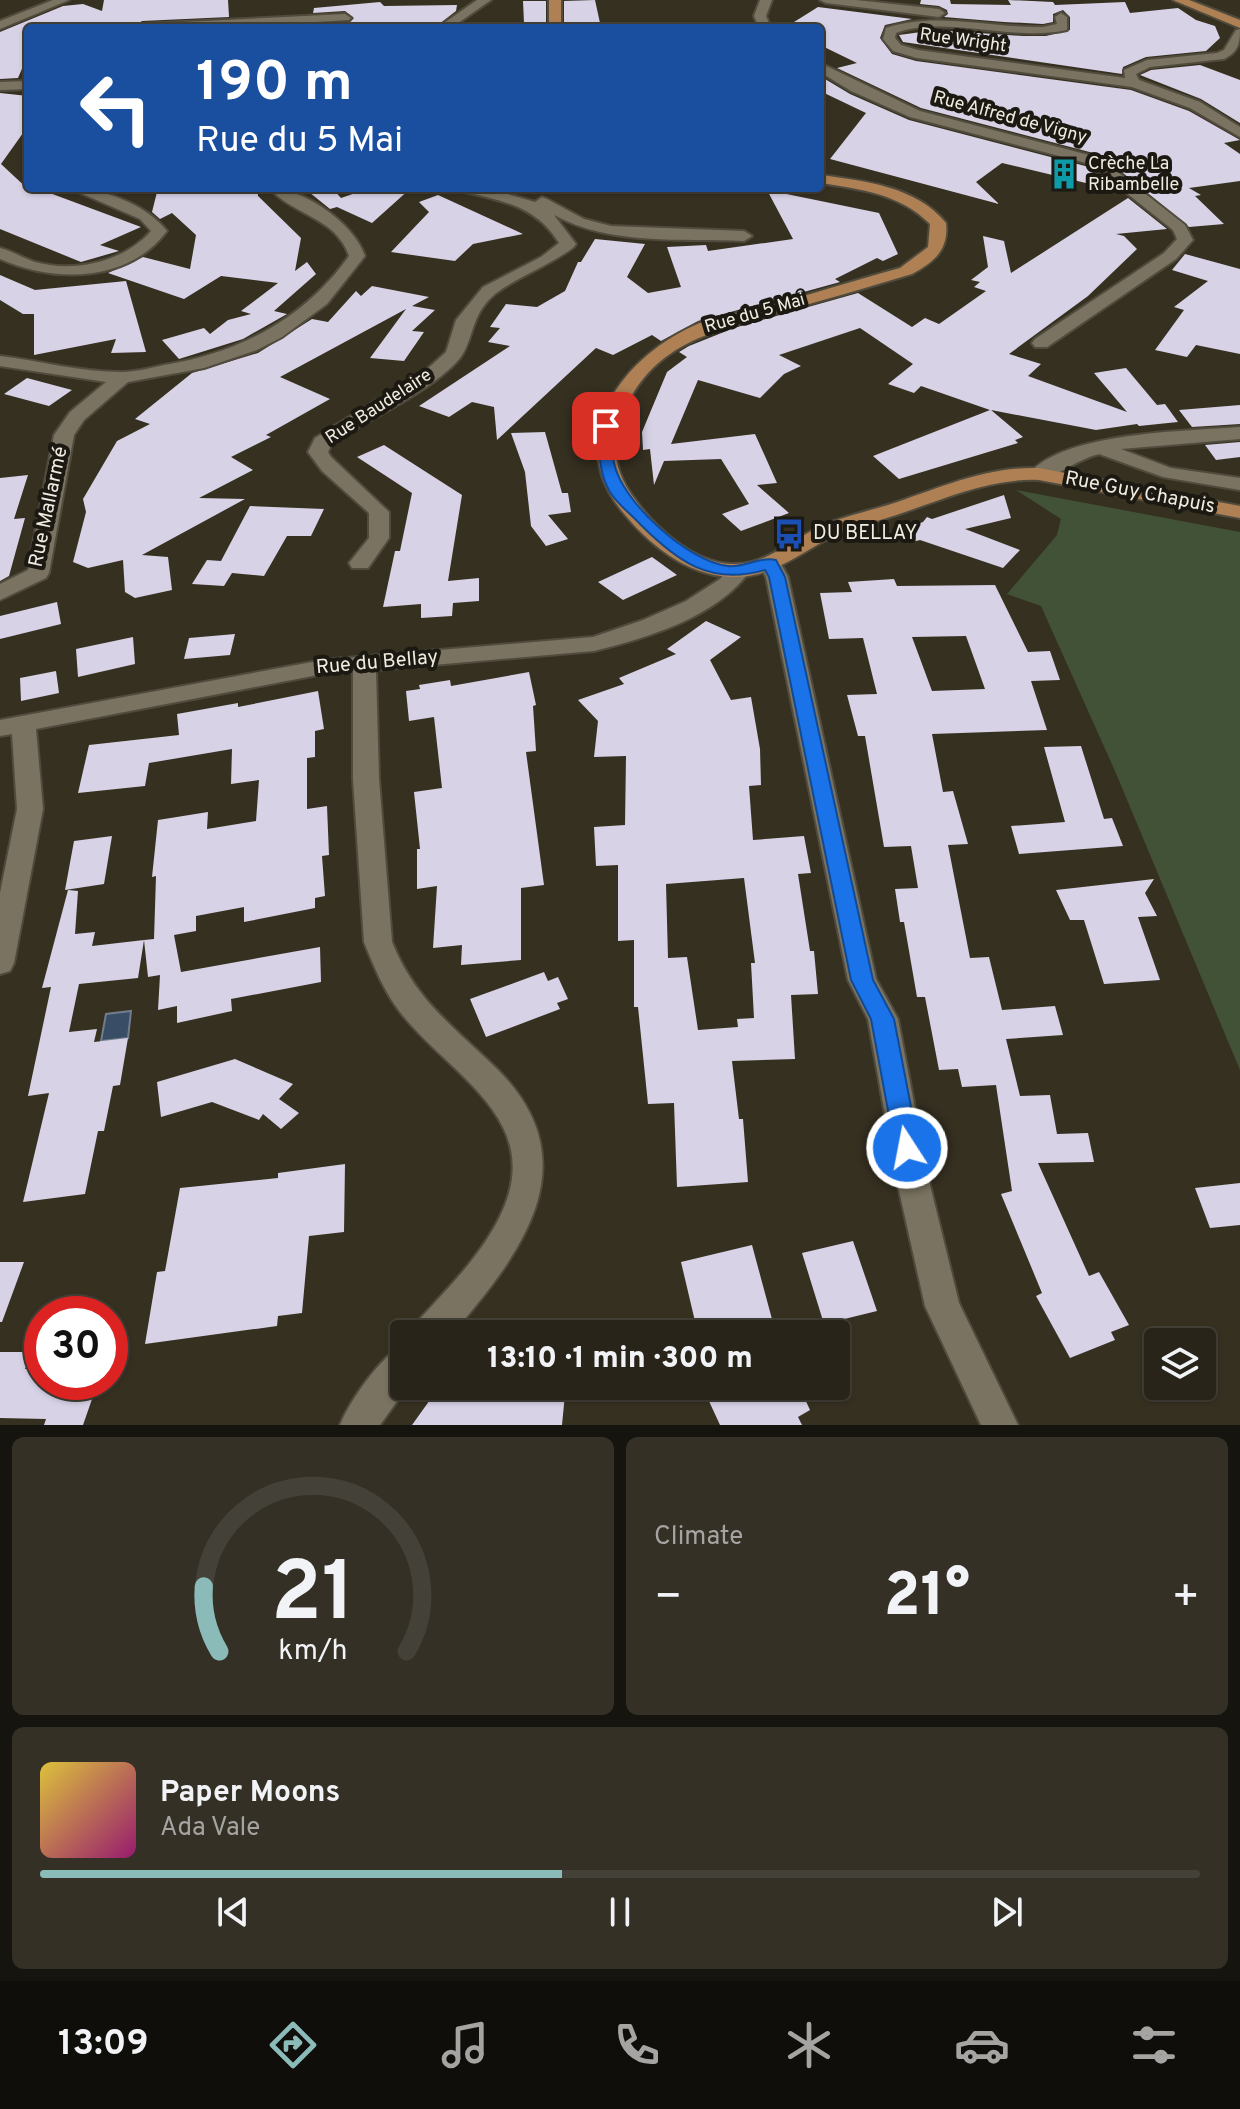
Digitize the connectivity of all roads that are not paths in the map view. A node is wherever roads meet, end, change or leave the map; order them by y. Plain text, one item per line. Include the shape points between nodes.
1 (63, 0) edge
2 (485, 0) edge
3 (555, 0) edge
4 (766, 0) edge
5 (826, 0) edge
6 (1179, 0) edge
7 (1072, 6) dead end
8 (1061, 17) junction
9 (345, 18) dead end
10 (292, 24) edge
11 (449, 24) edge
12 (555, 24) edge
13 (763, 24) edge
14 (1240, 24) edge
15 (0, 25) edge
16 (1240, 33) edge
17 (824, 69) edge
18 (1134, 83) junction
19 (24, 85) edge
20 (0, 86) edge
21 (1240, 133) edge
22 (824, 180) edge
23 (106, 192) edge
24 (283, 192) edge
25 (484, 192) edge
26 (528, 202) junction
27 (744, 236) dead end
28 (0, 253) edge
29 (1041, 343) dead end
30 (0, 361) edge
31 (123, 377) junction
32 (1240, 433) edge
33 (1103, 448) junction
34 (1039, 474) junction
35 (1240, 484) edge
36 (1240, 512) edge
37 (360, 563) dead end
38 (770, 563) junction
39 (739, 571) junction
40 (0, 593) edge
41 (364, 664) junction
42 (12, 725) edge
43 (0, 963) edge
44 (441, 1320) edge
45 (390, 1381) edge
46 (358, 1425) edge
47 (1000, 1425) edge

1 - 15 street
2 - 11 street
3 - 12 main road
4 - 13 street via 760,16
5 - 8 street via 1012,22
6 - 14 main road
7 - 8 street
8 - 18 street, Rue Wright via 1063,27 1030,32 913,24 894,28 889,39 897,48 917,54
9 - 10 street
16 - 18 street via 1229,52 1220,56 1137,67 1129,73
17 - 29 street, Rue Alfred de Vigny via 915,114 1095,161 1180,228 1185,240 1170,256
18 - 21 street via 1195,105
19 - 20 street
22 - 39 main road, Rue du 5 Mai via 898,194 928,211 941,238 932,255 906,271 696,331 642,371 606,426 608,471 626,504 689,559
23 - 28 street via 159,231 149,247 94,268 67,270 38,268
24 - 31 street via 338,225 354,241 357,256 331,291 272,337 240,353
25 - 26 street
26 - 27 street via 546,202 579,222 610,231
26 - 37 street, Rue Baudelaire via 544,212 568,244 489,291 465,320 454,354 403,393 325,438 318,452 323,464 379,512 379,538
30 - 31 street
31 - 40 street, Rue Mallarmé via 77,416 64,435 38,573
32 - 33 street
33 - 34 street via 1067,458
33 - 35 street via 1132,464 1194,480
34 - 36 main road, Rue Guy Chapuis
34 - 38 main road, Rue Guy Chapuis via 1009,474 836,527
38 - 39 main road, Rue du 5 Mai
38 - 47 street via 862,980 883,1019 942,1306
39 - 41 street, Rue du Bellay via 727,586 670,616 633,634 594,644
41 - 42 street, Rue du Bellay via 290,672
41 - 44 street via 377,939 400,992 513,1110 527,1146 529,1183 514,1229
42 - 43 street via 30,809
45 - 46 street

